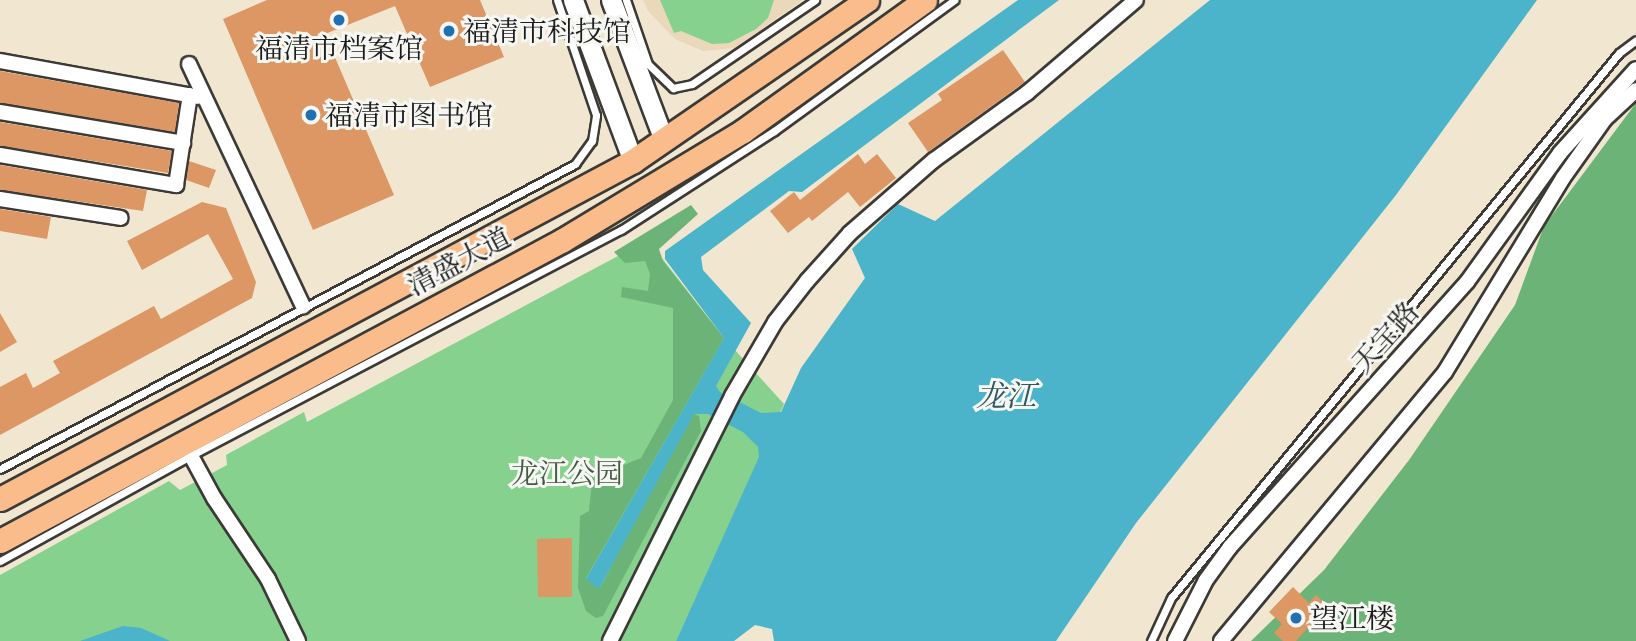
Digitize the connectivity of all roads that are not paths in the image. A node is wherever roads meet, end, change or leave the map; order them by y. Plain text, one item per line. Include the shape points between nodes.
1 (557, 0) edge
2 (573, 0) edge
3 (611, 0) edge
4 (626, 0) edge
5 (815, 0) edge
6 (867, 0) edge
7 (925, 0) edge
8 (954, 0) edge
9 (1136, 0) edge
10 (1636, 40) edge
11 (0, 61) edge
12 (189, 64) dead end
13 (1636, 69) edge
14 (1636, 90) edge
15 (197, 97) junction
16 (0, 111) edge
17 (664, 140) junction
18 (183, 143) junction
19 (0, 155) edge
20 (633, 161) junction
21 (0, 199) edge
22 (121, 219) dead end
23 (303, 306) junction
24 (186, 449) junction
25 (0, 469) edge
26 (0, 499) edge
27 (0, 541) edge
28 (0, 561) edge
29 (298, 641) edge
30 (610, 641) edge
31 (1151, 641) edge
32 (1175, 641) edge
33 (1221, 641) edge

1 - 23 lane via 596,115 592,141 575,164
2 - 20 street
3 - 17 street
4 - 5 lane via 648,64 673,88 692,84
6 - 17 main road, 清盛大道
7 - 24 main road, 清盛大道 via 743,131 563,240
8 - 24 lane via 672,200 571,258
9 - 30 street via 1027,93 934,160 850,233 775,322 718,421
10 - 31 lane via 1619,53 1180,588
11 - 15 street
12 - 15 street
13 - 32 street, 天宝路 via 1560,152 1467,282 1230,547 1206,580
14 - 33 street via 1605,119 1563,178 1446,372
15 - 18 street
15 - 23 street
16 - 18 street
17 - 20 main road, 清盛大道
18 - 19 street via 176,185
20 - 26 main road, 清盛大道
21 - 22 street
23 - 25 lane
24 - 27 main road, 清盛大道
24 - 28 lane
24 - 29 street via 268,579

